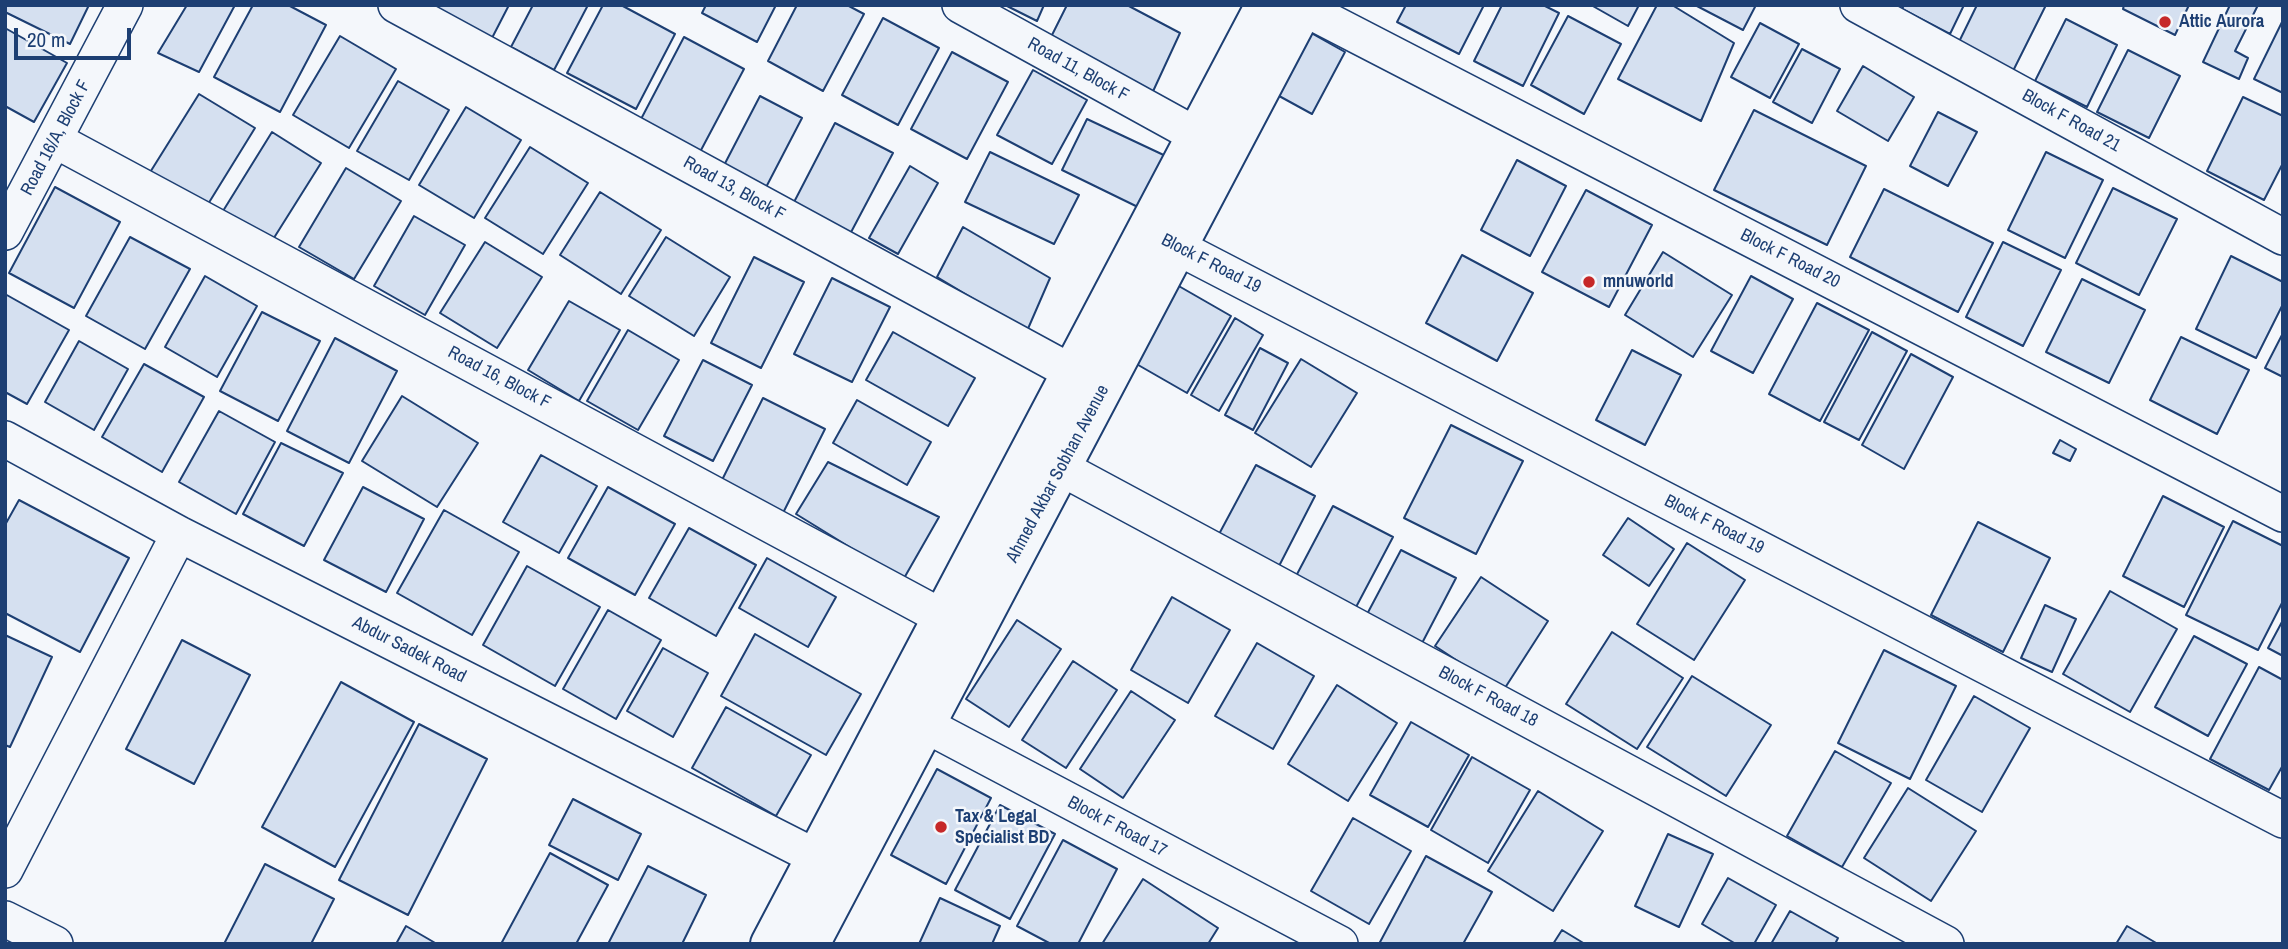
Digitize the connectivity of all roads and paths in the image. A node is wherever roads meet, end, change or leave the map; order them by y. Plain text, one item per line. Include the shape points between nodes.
1 (125, 5) edge
2 (396, 5) edge
3 (960, 5) edge
4 (1265, 5) edge
5 (1858, 5) edge
6 (1303, 6) edge
7 (1196, 135) junction
8 (55, 140) junction
9 (5, 232) edge
10 (2283, 237) edge
11 (1162, 239) junction
12 (1071, 372) junction
13 (5, 439) edge
14 (1045, 460) junction
15 (2283, 514) edge
16 (179, 534) junction
17 (942, 617) junction
18 (909, 717) junction
19 (2283, 820) edge
20 (816, 857) junction
21 (5, 870) edge
22 (5, 919) edge
23 (55, 944) edge
24 (770, 944) edge
25 (810, 944) edge
26 (1340, 944) edge
27 (1946, 944) edge

1 - 8 street, Road 16/A, Block F
2 - 12 street, Road 13, Block F
3 - 7 street, Road 11, Block F
4 - 7 street, Ahmed Akbar Sobhan Avenue
5 - 10 street, Block F Road 21
6 - 11 street, Ahmed Akbar Sobhan Avenue
6 - 15 street, Block F Road 20
7 - 11 street, Ahmed Akbar Sobhan Avenue
8 - 9 street, Road 16/A, Block F
8 - 17 street, Road 16, Block F
11 - 12 street, Ahmed Akbar Sobhan Avenue
11 - 14 street, Ahmed Akbar Sobhan Avenue
11 - 19 street, Block F Road 19
12 - 14 street, Ahmed Akbar Sobhan Avenue
13 - 16 street, Abdur Sadek Road
14 - 17 street, Ahmed Akbar Sobhan Avenue
14 - 18 street, Ahmed Akbar Sobhan Avenue
14 - 27 street, Block F Road 18
16 - 20 street, Abdur Sadek Road
16 - 21 street
17 - 18 street, Ahmed Akbar Sobhan Avenue
18 - 20 street, Ahmed Akbar Sobhan Avenue
18 - 25 street, Ahmed Akbar Sobhan Avenue
18 - 26 street, Block F Road 17
20 - 24 street, Ahmed Akbar Sobhan Avenue
22 - 23 street

